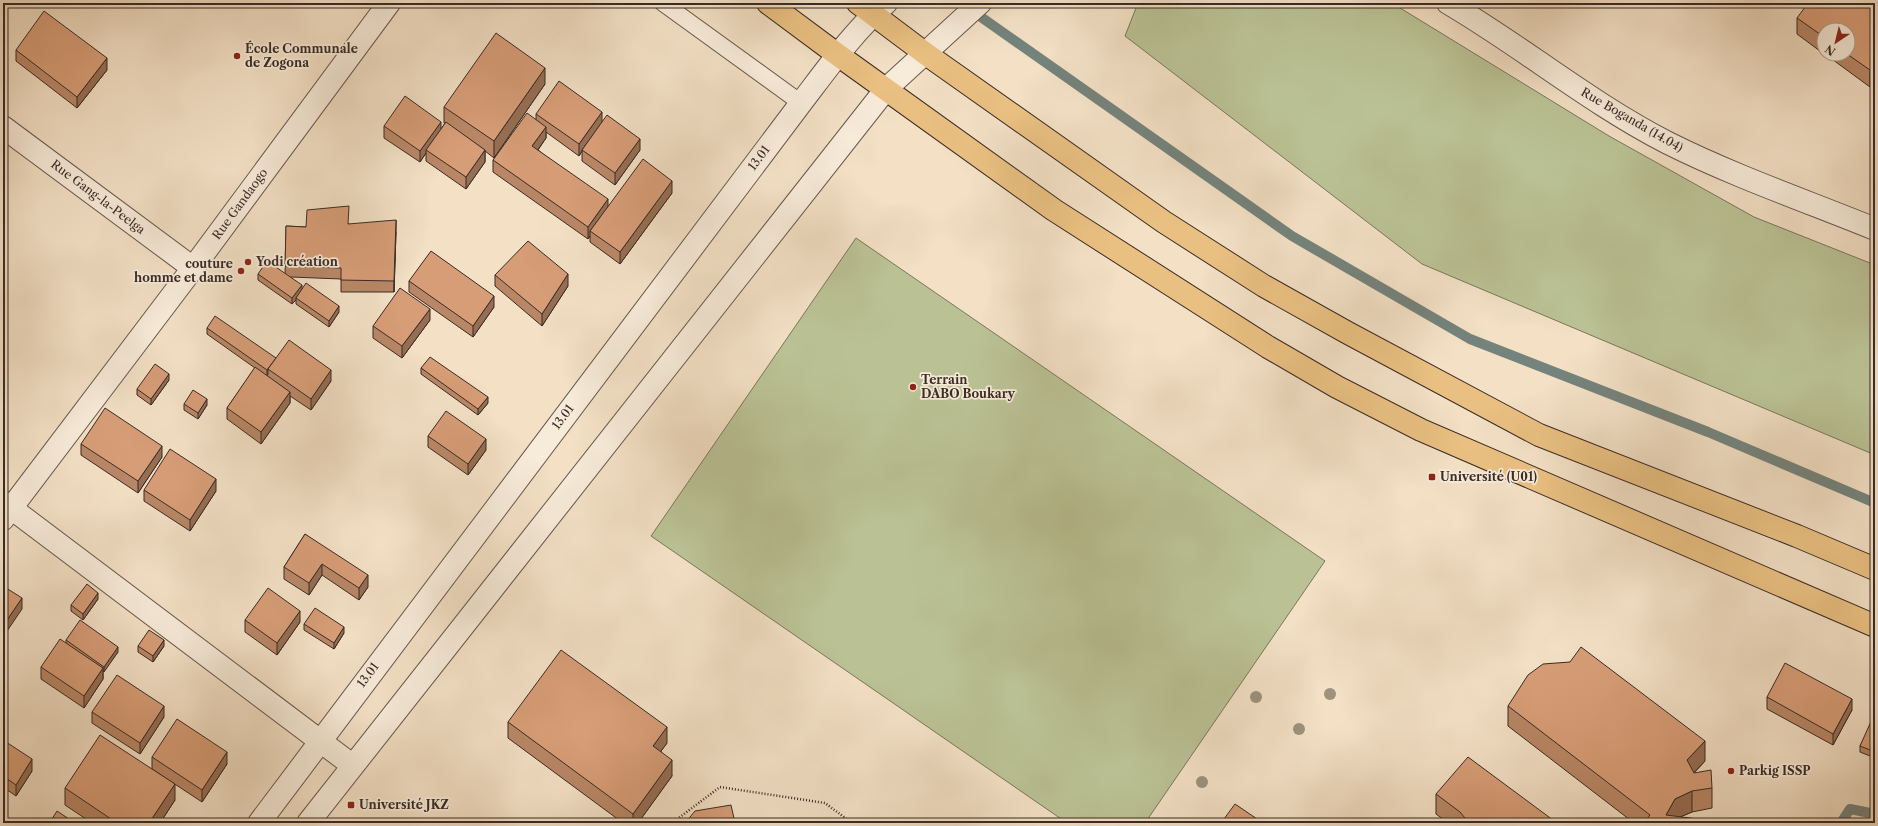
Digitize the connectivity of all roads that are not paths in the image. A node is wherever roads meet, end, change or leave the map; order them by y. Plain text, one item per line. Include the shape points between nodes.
1 (389, 3) edge
2 (663, 3) edge
3 (768, 3) edge
4 (980, 3) edge
5 (1448, 3) edge
6 (872, 7) edge
7 (926, 54) junction
8 (838, 55) junction
9 (886, 89) junction
10 (801, 103) junction
11 (3, 126) edge
12 (1875, 229) edge
13 (193, 268) junction
14 (6, 510) edge
15 (1875, 569) edge
16 (1875, 626) edge
17 (320, 740) junction
18 (352, 765) junction
19 (259, 823) edge
20 (308, 823) edge

1 - 13 street, Rue Gandaogo
2 - 10 lane
3 - 8 main road
4 - 7 street
5 - 12 street, Rue Boganda (14.04) via 1599,103 1668,142 1731,171
6 - 7 main road
6 - 8 street, 13.01
7 - 9 street
7 - 15 main road via 1164,222 1264,286 1348,333 1539,436
8 - 9 main road
8 - 10 street, 13.01
9 - 16 main road via 1054,210 1261,343 1337,387 1421,430
9 - 18 street
10 - 17 street, 13.01
11 - 13 street, Rue Gang-la-Peelga
13 - 14 street, Rue Gandaogo
14 - 17 street
17 - 18 street
17 - 19 street, 13.01
18 - 20 street

